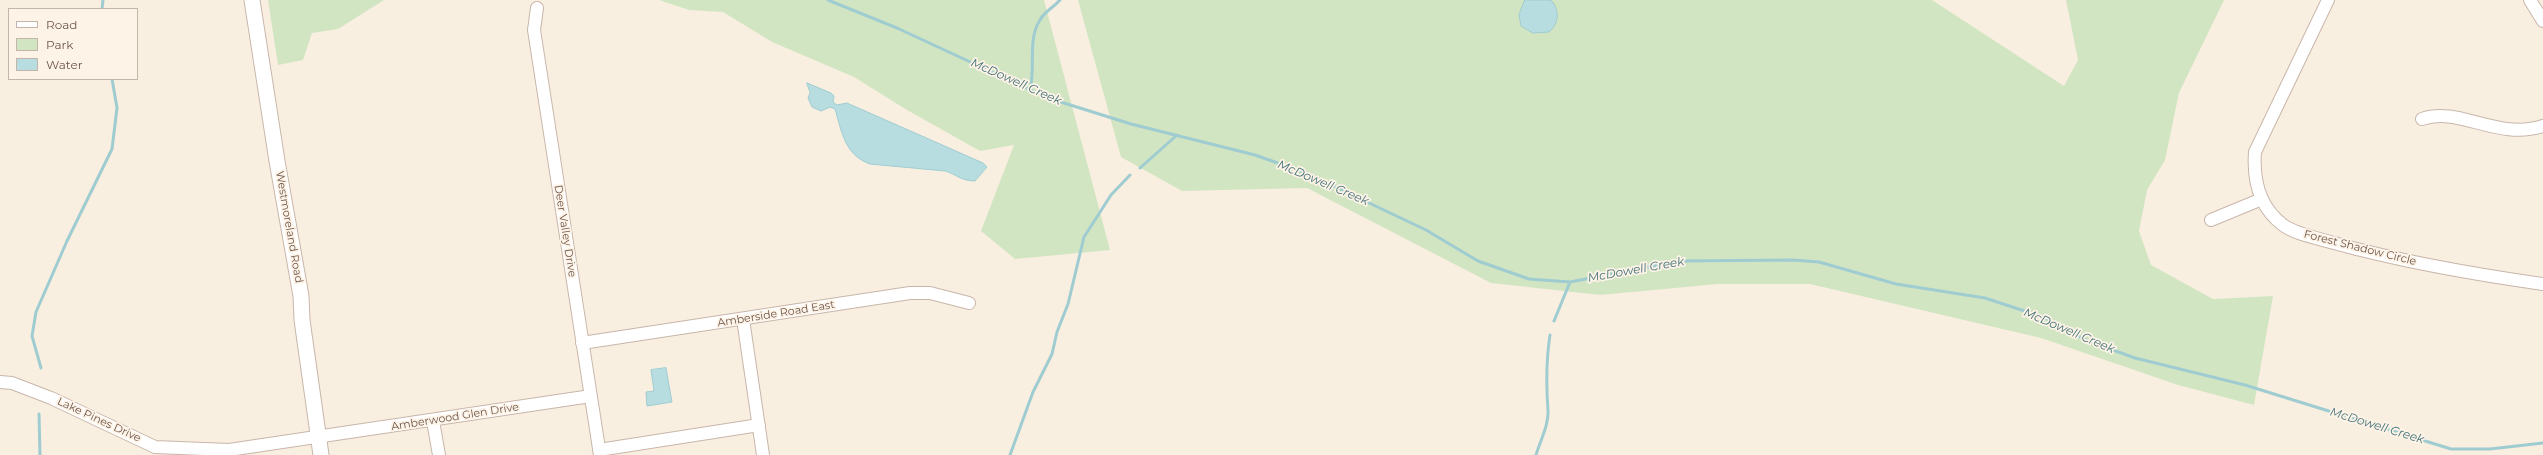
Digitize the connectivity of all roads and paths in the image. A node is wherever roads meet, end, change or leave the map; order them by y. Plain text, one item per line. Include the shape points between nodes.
1 (252, 0) edge
2 (2328, 0) edge
3 (2530, 0) edge
4 (538, 8) dead end
5 (2543, 21) edge
6 (2422, 119) dead end
7 (2543, 126) edge
8 (2262, 199) junction
9 (2211, 220) dead end
10 (2543, 284) edge
11 (969, 302) dead end
12 (743, 319) junction
13 (582, 343) junction
14 (0, 382) edge
15 (591, 396) junction
16 (433, 421) junction
17 (759, 426) junction
18 (318, 437) junction
19 (600, 453) edge
20 (321, 455) edge
21 (438, 455) edge
22 (763, 455) edge

1 - 18 street, Westmoreland Road via 301,296
2 - 8 street, Forest Shadow Circle via 2255,152 2255,178
3 - 5 street
4 - 13 street, Deer Valley Drive via 534,30
6 - 7 street via 2437,115 2517,131
8 - 9 street
8 - 10 street, Forest Shadow Circle via 2274,217 2294,231 2443,269
11 - 12 street, Amberside Road East via 930,293 910,293
12 - 13 street, Amberside Road East
12 - 17 street
13 - 15 street, Deer Valley Drive
14 - 18 street, Lake Pines Drive via 12,383 58,401 155,447 229,450
15 - 16 street, Amberwood Glen Drive
15 - 19 street, Deer Valley Drive
16 - 18 street, Amberwood Glen Drive
16 - 21 street
17 - 19 street
17 - 22 street
18 - 20 street, Westmoreland Road

